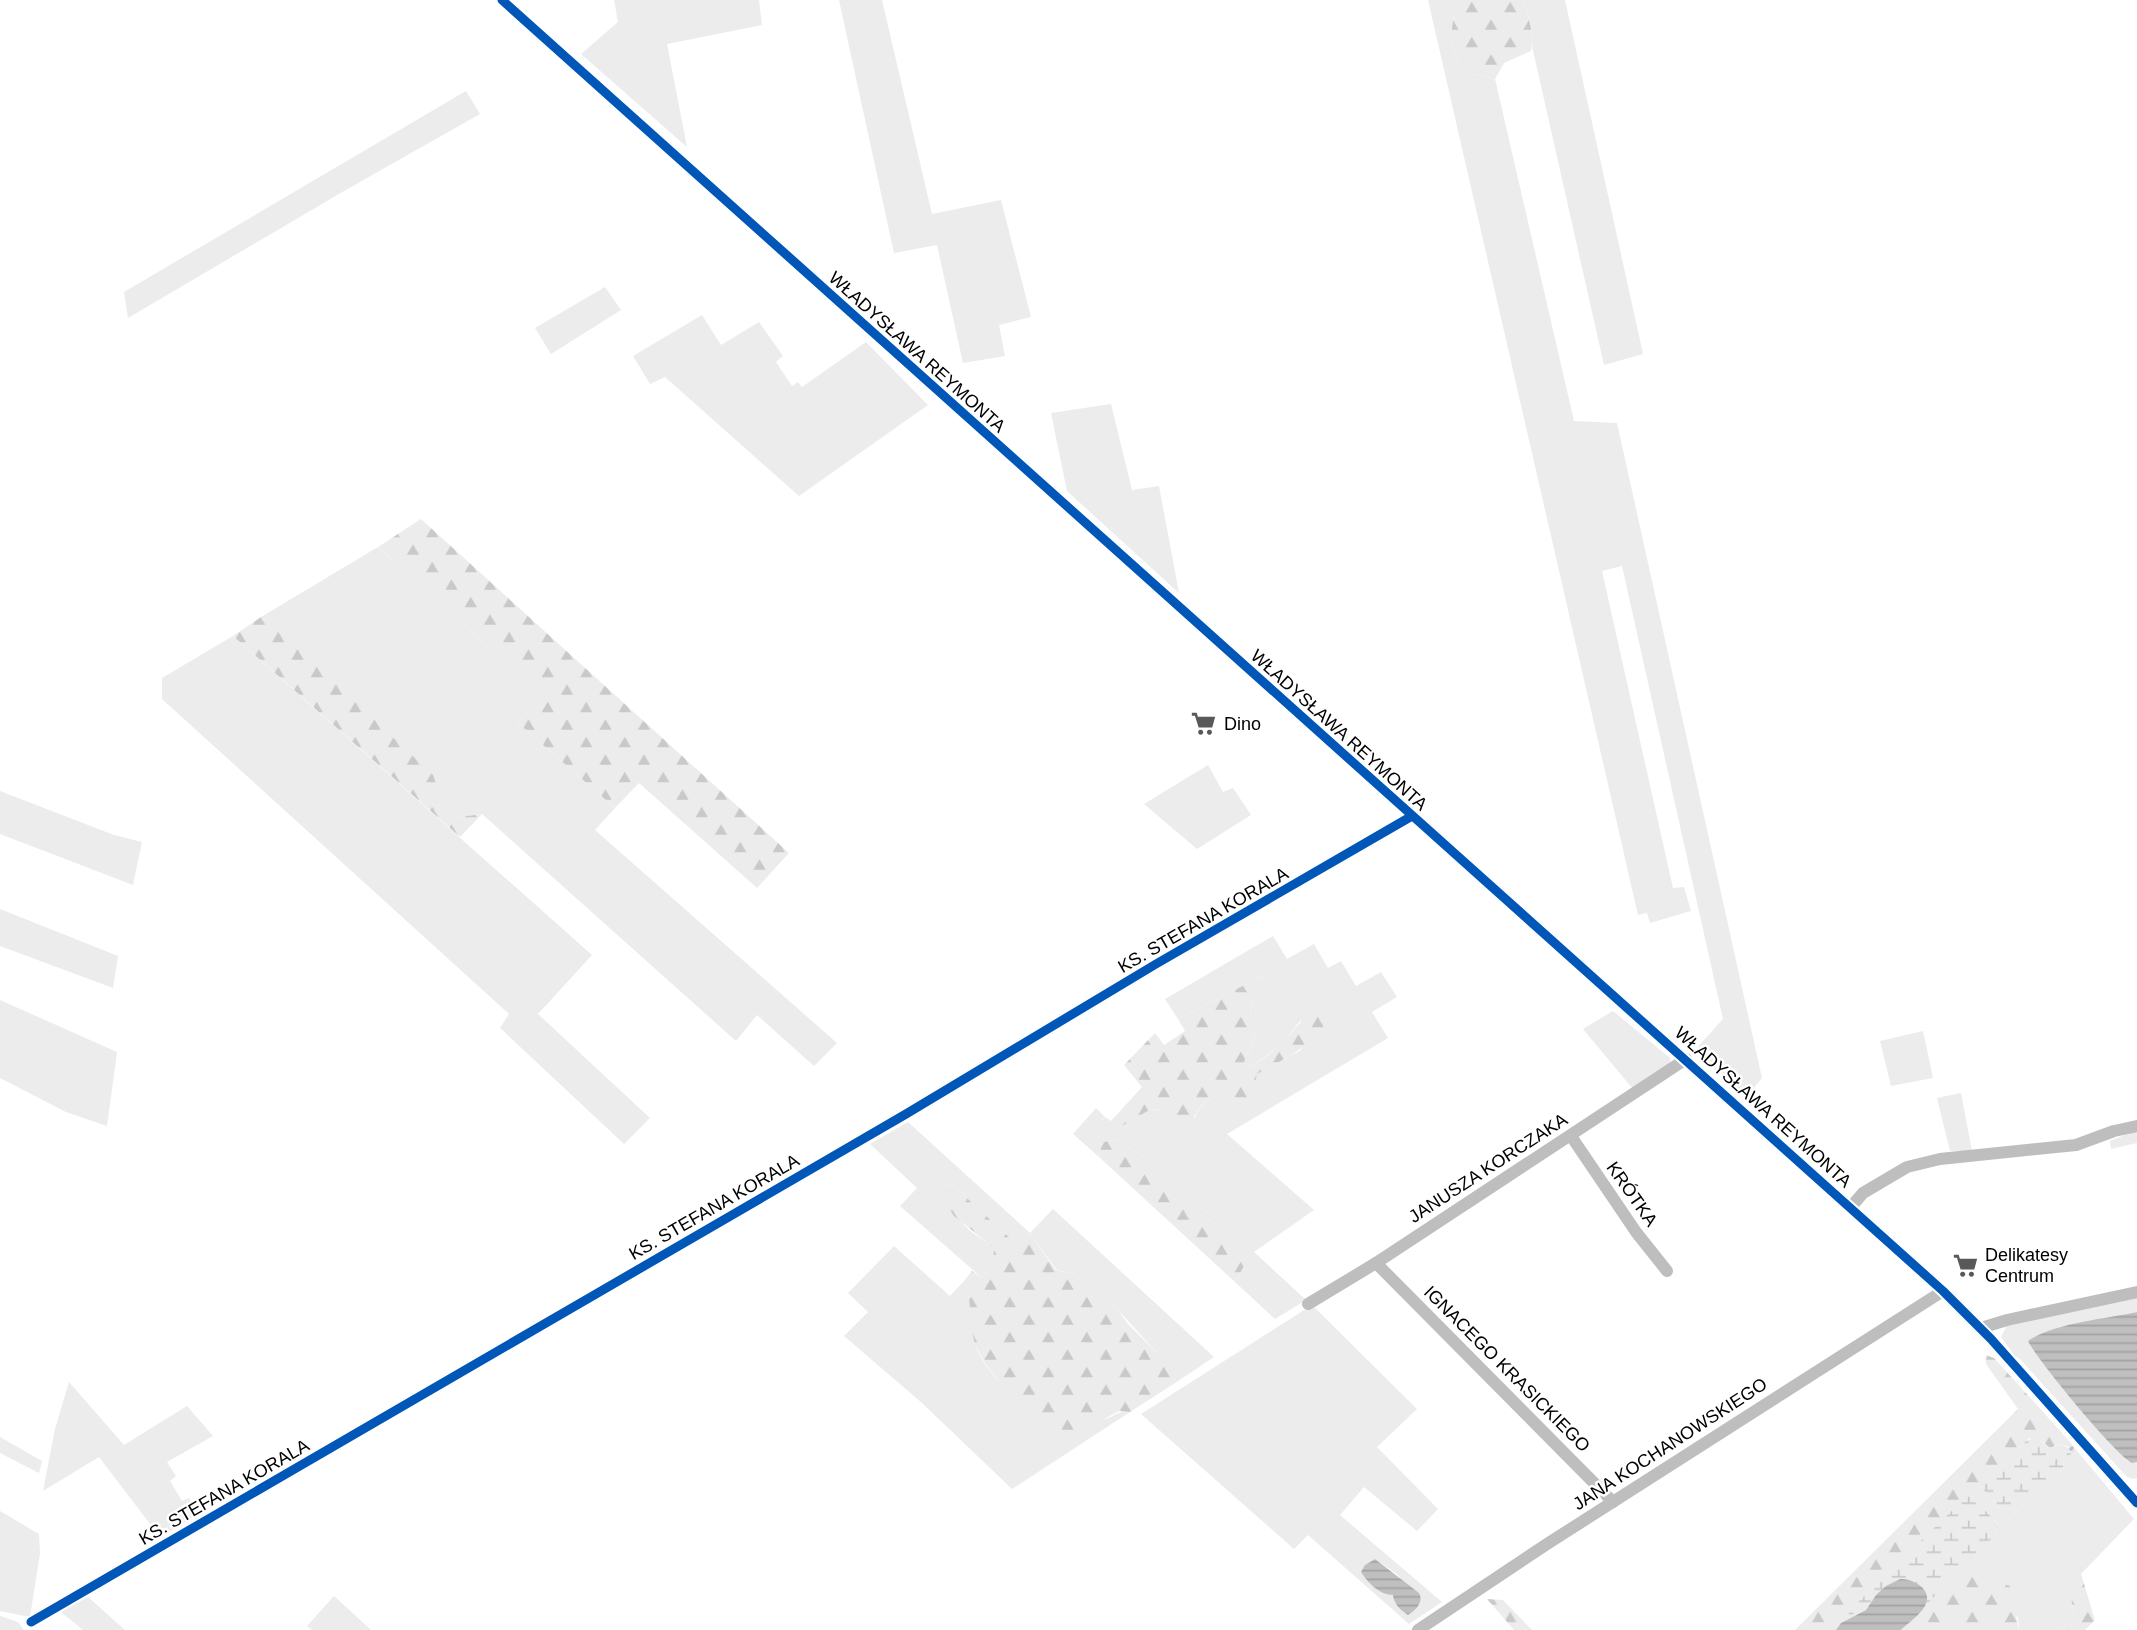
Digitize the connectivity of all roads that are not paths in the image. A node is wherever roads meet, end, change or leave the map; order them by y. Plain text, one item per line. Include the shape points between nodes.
1 (502, 0) edge
2 (1412, 816) junction
3 (1686, 1059) junction
4 (2137, 1126) edge
5 (1571, 1136) junction
6 (1851, 1207) junction
7 (1376, 1262) junction
8 (1667, 1271) dead end
9 (1943, 1291) junction
10 (2137, 1292) edge
11 (1308, 1304) dead end
12 (1981, 1328) junction
13 (2134, 1495) edge
14 (1613, 1502) junction
15 (31, 1622) dead end
16 (1418, 1630) edge

1 - 2 street, WŁADYSŁAWA REYMONTA
2 - 3 street, WŁADYSŁAWA REYMONTA
2 - 15 street, KS. STEFANA KORALA
3 - 5 street, JANUSZA KORCZAKA
3 - 6 street, WŁADYSŁAWA REYMONTA
4 - 6 street via 2076,1145 1940,1159 1907,1167 1863,1193
5 - 7 street, JANUSZA KORCZAKA
5 - 8 street, KRÓTKA
6 - 9 street, WŁADYSŁAWA REYMONTA
7 - 11 street, JANUSZA KORCZAKA
7 - 14 street, IGNACEGO KRASICKIEGO
9 - 12 street, WŁADYSŁAWA REYMONTA
9 - 14 street, JANA KOCHANOWSKIEGO
10 - 12 street
12 - 13 street, WŁADYSŁAWA REYMONTA
14 - 16 street, JANA KOCHANOWSKIEGO

